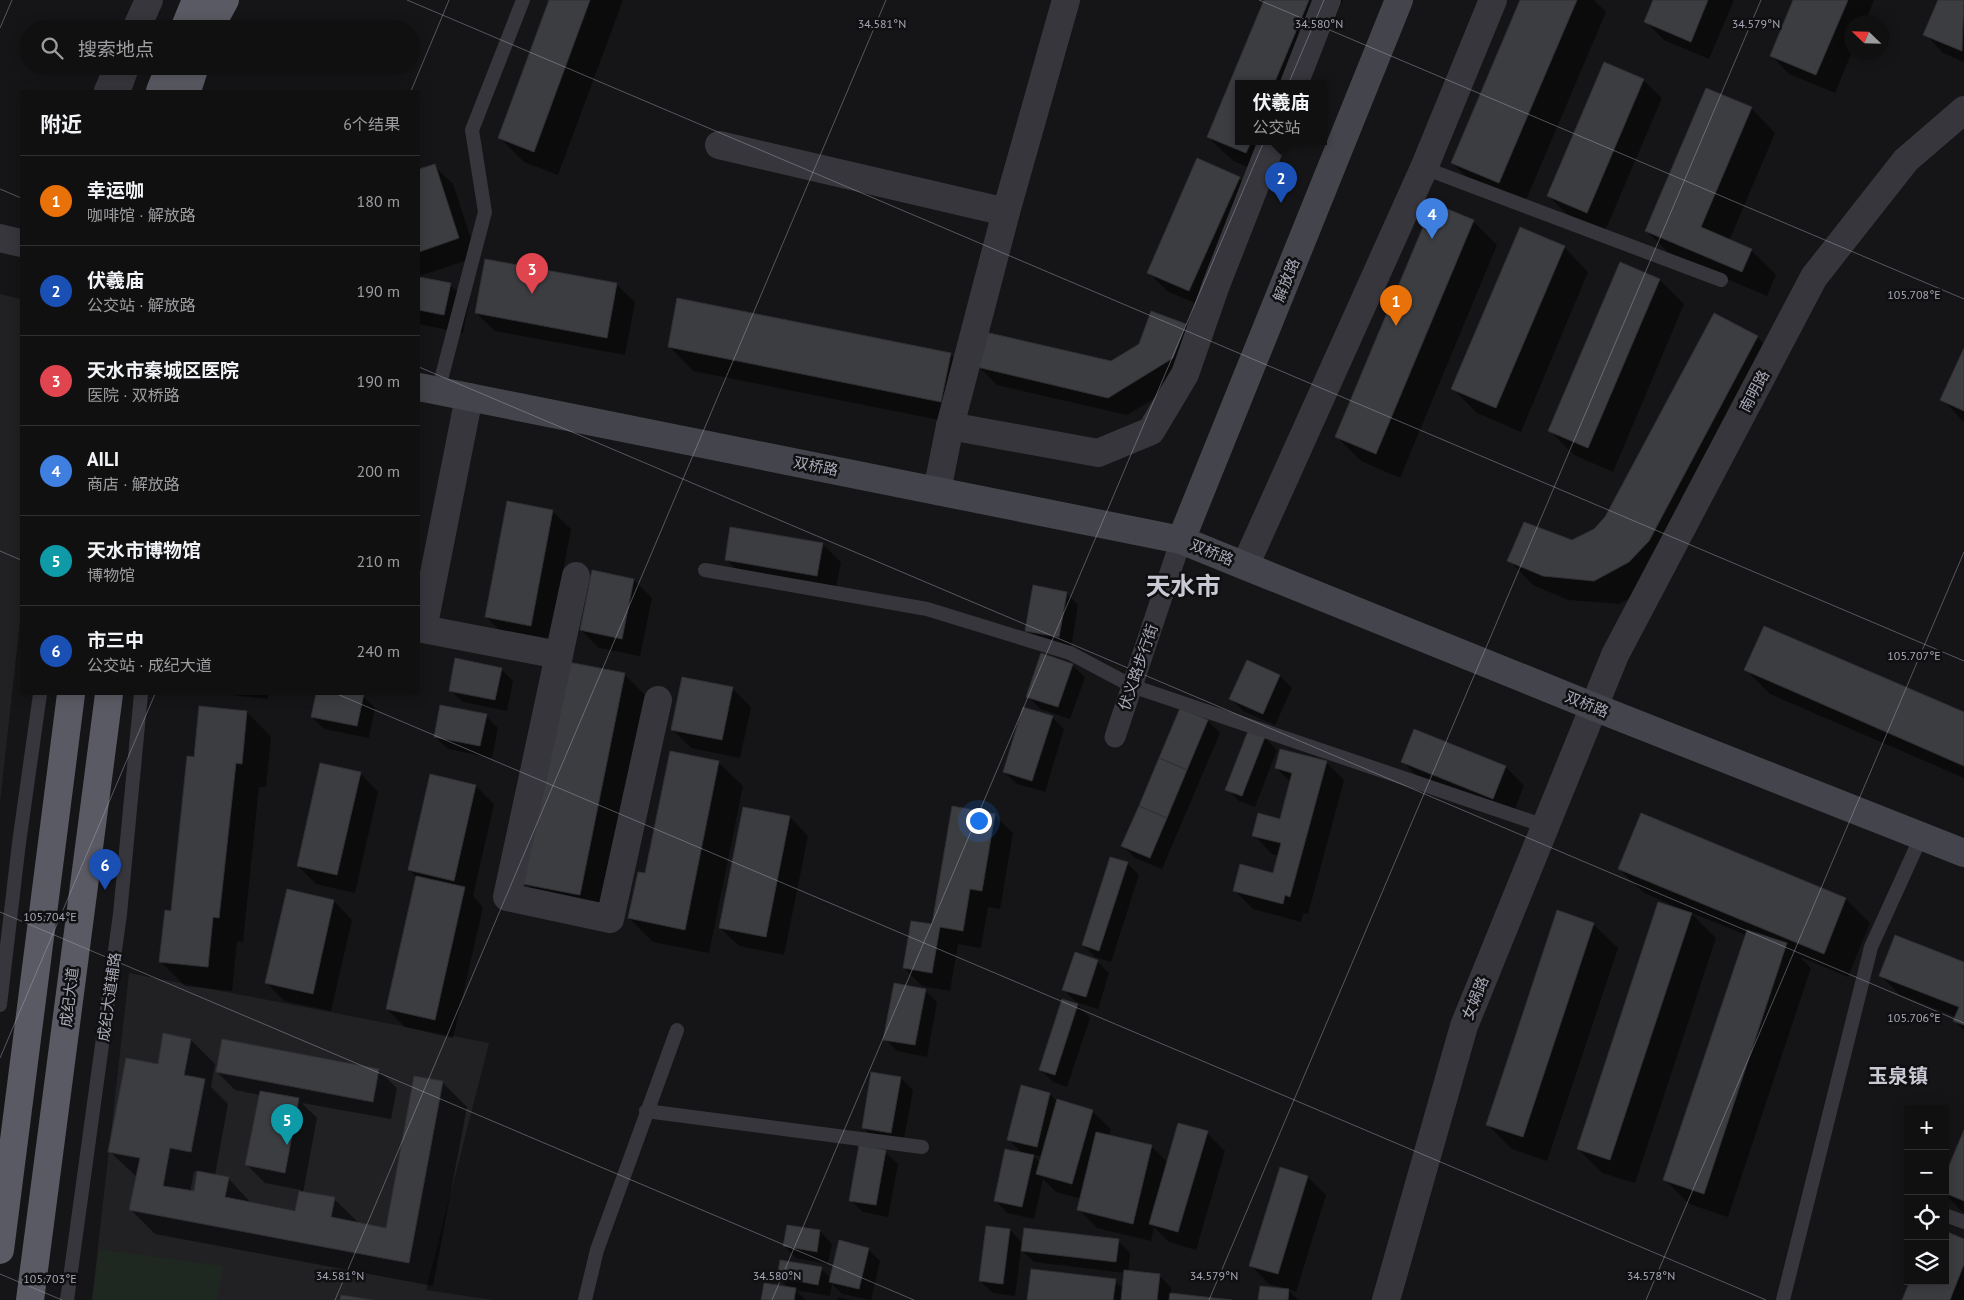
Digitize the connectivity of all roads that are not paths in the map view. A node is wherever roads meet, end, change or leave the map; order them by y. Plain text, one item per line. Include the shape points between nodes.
1 (148, 0) edge
2 (162, 0) edge
3 (196, 0) edge
4 (225, 0) edge
5 (523, 0) edge
6 (1066, 0) edge
7 (1327, 0) edge
8 (1493, 0) edge
9 (1398, 7) edge
10 (140, 20) edge
11 (153, 20) edge
12 (188, 20) edge
13 (214, 20) edge
14 (115, 75) edge
15 (130, 75) edge
16 (166, 75) edge
17 (192, 75) edge
18 (1296, 80) edge
19 (108, 90) edge
20 (124, 90) edge
21 (160, 90) edge
22 (187, 90) edge
23 (1964, 110) edge
24 (719, 145) dead end
25 (1271, 145) edge
26 (1424, 168) junction
27 (1006, 212) junction
28 (0, 238) edge
29 (20, 243) edge
30 (1721, 280) dead end
31 (428, 389) edge
32 (469, 397) junction
33 (950, 426) junction
34 (938, 491) junction
35 (1181, 540) junction
36 (1245, 566) junction
37 (705, 570) dead end
38 (576, 576) dead end
39 (559, 655) junction
40 (1132, 686) junction
41 (40, 695) edge
42 (71, 695) edge
43 (109, 695) edge
44 (141, 695) edge
45 (658, 700) dead end
46 (1594, 707) junction
47 (1114, 737) dead end
48 (1545, 826) junction
49 (1921, 837) junction
50 (1964, 854) edge
51 (0, 1005) edge
52 (677, 1030) dead end
53 (646, 1111) junction
54 (922, 1147) dead end
55 (1949, 1216) edge
56 (1964, 1222) edge
57 (0, 1250) edge
58 (30, 1300) edge
59 (67, 1300) edge
60 (585, 1300) edge
61 (1386, 1300) edge
62 (1783, 1300) edge

1 - 10 street
2 - 11 lane
3 - 12 highway
4 - 13 highway
5 - 31 lane via 472,130 485,212
6 - 27 street
7 - 18 street
8 - 26 street
9 - 35 main road, 解放路
14 - 19 street
15 - 20 lane
16 - 21 highway
17 - 22 highway
23 - 46 street, 南明路 via 1906,160 1814,277 1615,655
24 - 27 street
25 - 33 street via 1185,374 1151,430 1098,453
26 - 30 lane
26 - 36 street
27 - 33 street
28 - 29 street
31 - 32 main road, 双桥路
32 - 34 main road, 双桥路
32 - 39 street via 424,629
33 - 34 street
34 - 35 main road, 双桥路
35 - 36 main road, 双桥路
35 - 40 street, 伏义路步行街
36 - 46 main road, 双桥路
37 - 40 lane via 927,609 1070,653
38 - 39 street
39 - 45 street via 507,897 610,919
40 - 47 street, 伏义路步行街
40 - 48 lane
41 - 51 lane
42 - 57 highway
43 - 58 highway, 成纪大道
44 - 59 lane, 成纪大道辅路 via 120,914
46 - 48 street, 女娲路
46 - 49 main road, 双桥路
48 - 61 street, 女娲路 via 1464,1026
49 - 50 main road, 双桥路
49 - 62 lane via 1871,947
52 - 53 lane
53 - 54 lane
53 - 60 lane via 597,1250
55 - 56 lane

